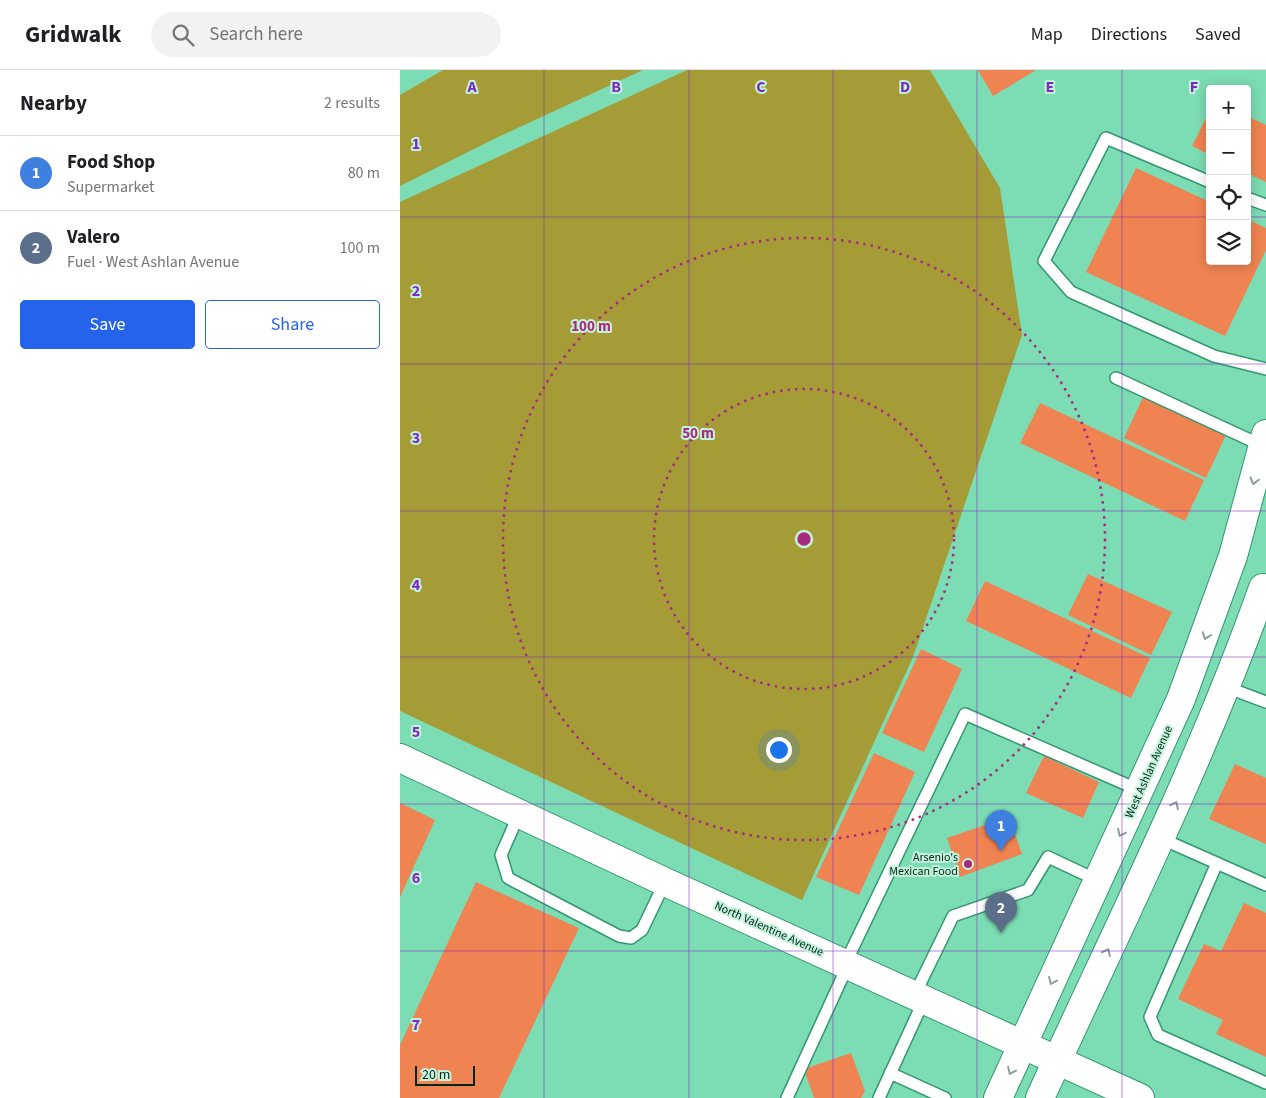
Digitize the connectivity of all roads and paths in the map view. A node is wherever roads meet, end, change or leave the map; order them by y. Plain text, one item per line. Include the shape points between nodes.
1 (1206, 180) edge
2 (1251, 199) edge
3 (1266, 205) edge
4 (1266, 369) edge
5 (1116, 378) dead end
6 (1265, 444) edge
7 (1264, 589) edge
8 (1226, 688) junction
9 (1266, 702) edge
10 (400, 758) edge
11 (1141, 790) junction
12 (519, 814) junction
13 (1160, 838) junction
14 (1217, 863) junction
15 (1099, 881) junction
16 (665, 882) junction
17 (1266, 885) edge
18 (846, 964) junction
19 (919, 998) junction
20 (1023, 1045) junction
21 (1057, 1060) junction
22 (890, 1073) junction
23 (1266, 1083) edge
24 (787, 1098) edge
25 (879, 1098) edge
26 (945, 1098) edge
27 (998, 1098) edge
28 (1040, 1098) edge
29 (1140, 1098) edge

1 - 4 lane via 1106,138 1044,261 1071,292 1214,356
2 - 3 lane
5 - 6 lane
6 -> 11 main road, West Ashlan Avenue via 1212,619
7 - 8 main road
8 - 9 lane
13 -> 8 main road
10 - 12 main road, North Valentine Avenue
11 -> 15 main road, West Ashlan Avenue
11 - 18 lane via 965,714
12 - 16 main road, North Valentine Avenue
12 - 16 lane via 501,855 508,878 619,936 631,938 642,930
13 - 14 lane
21 -> 13 main road
14 - 17 lane
14 - 23 lane via 1150,1017 1158,1035
15 - 19 lane via 1048,857 1028,890 953,916
15 -> 20 main road, West Ashlan Avenue
16 - 18 main road, North Valentine Avenue
18 - 19 main road, North Valentine Avenue
18 - 24 lane
19 - 20 main road, North Valentine Avenue
19 - 22 lane
20 - 21 main road, North Valentine Avenue
20 -> 27 main road, West Ashlan Avenue
21 - 28 main road
21 - 29 main road, North Valentine Avenue
22 - 25 lane
22 - 26 lane

